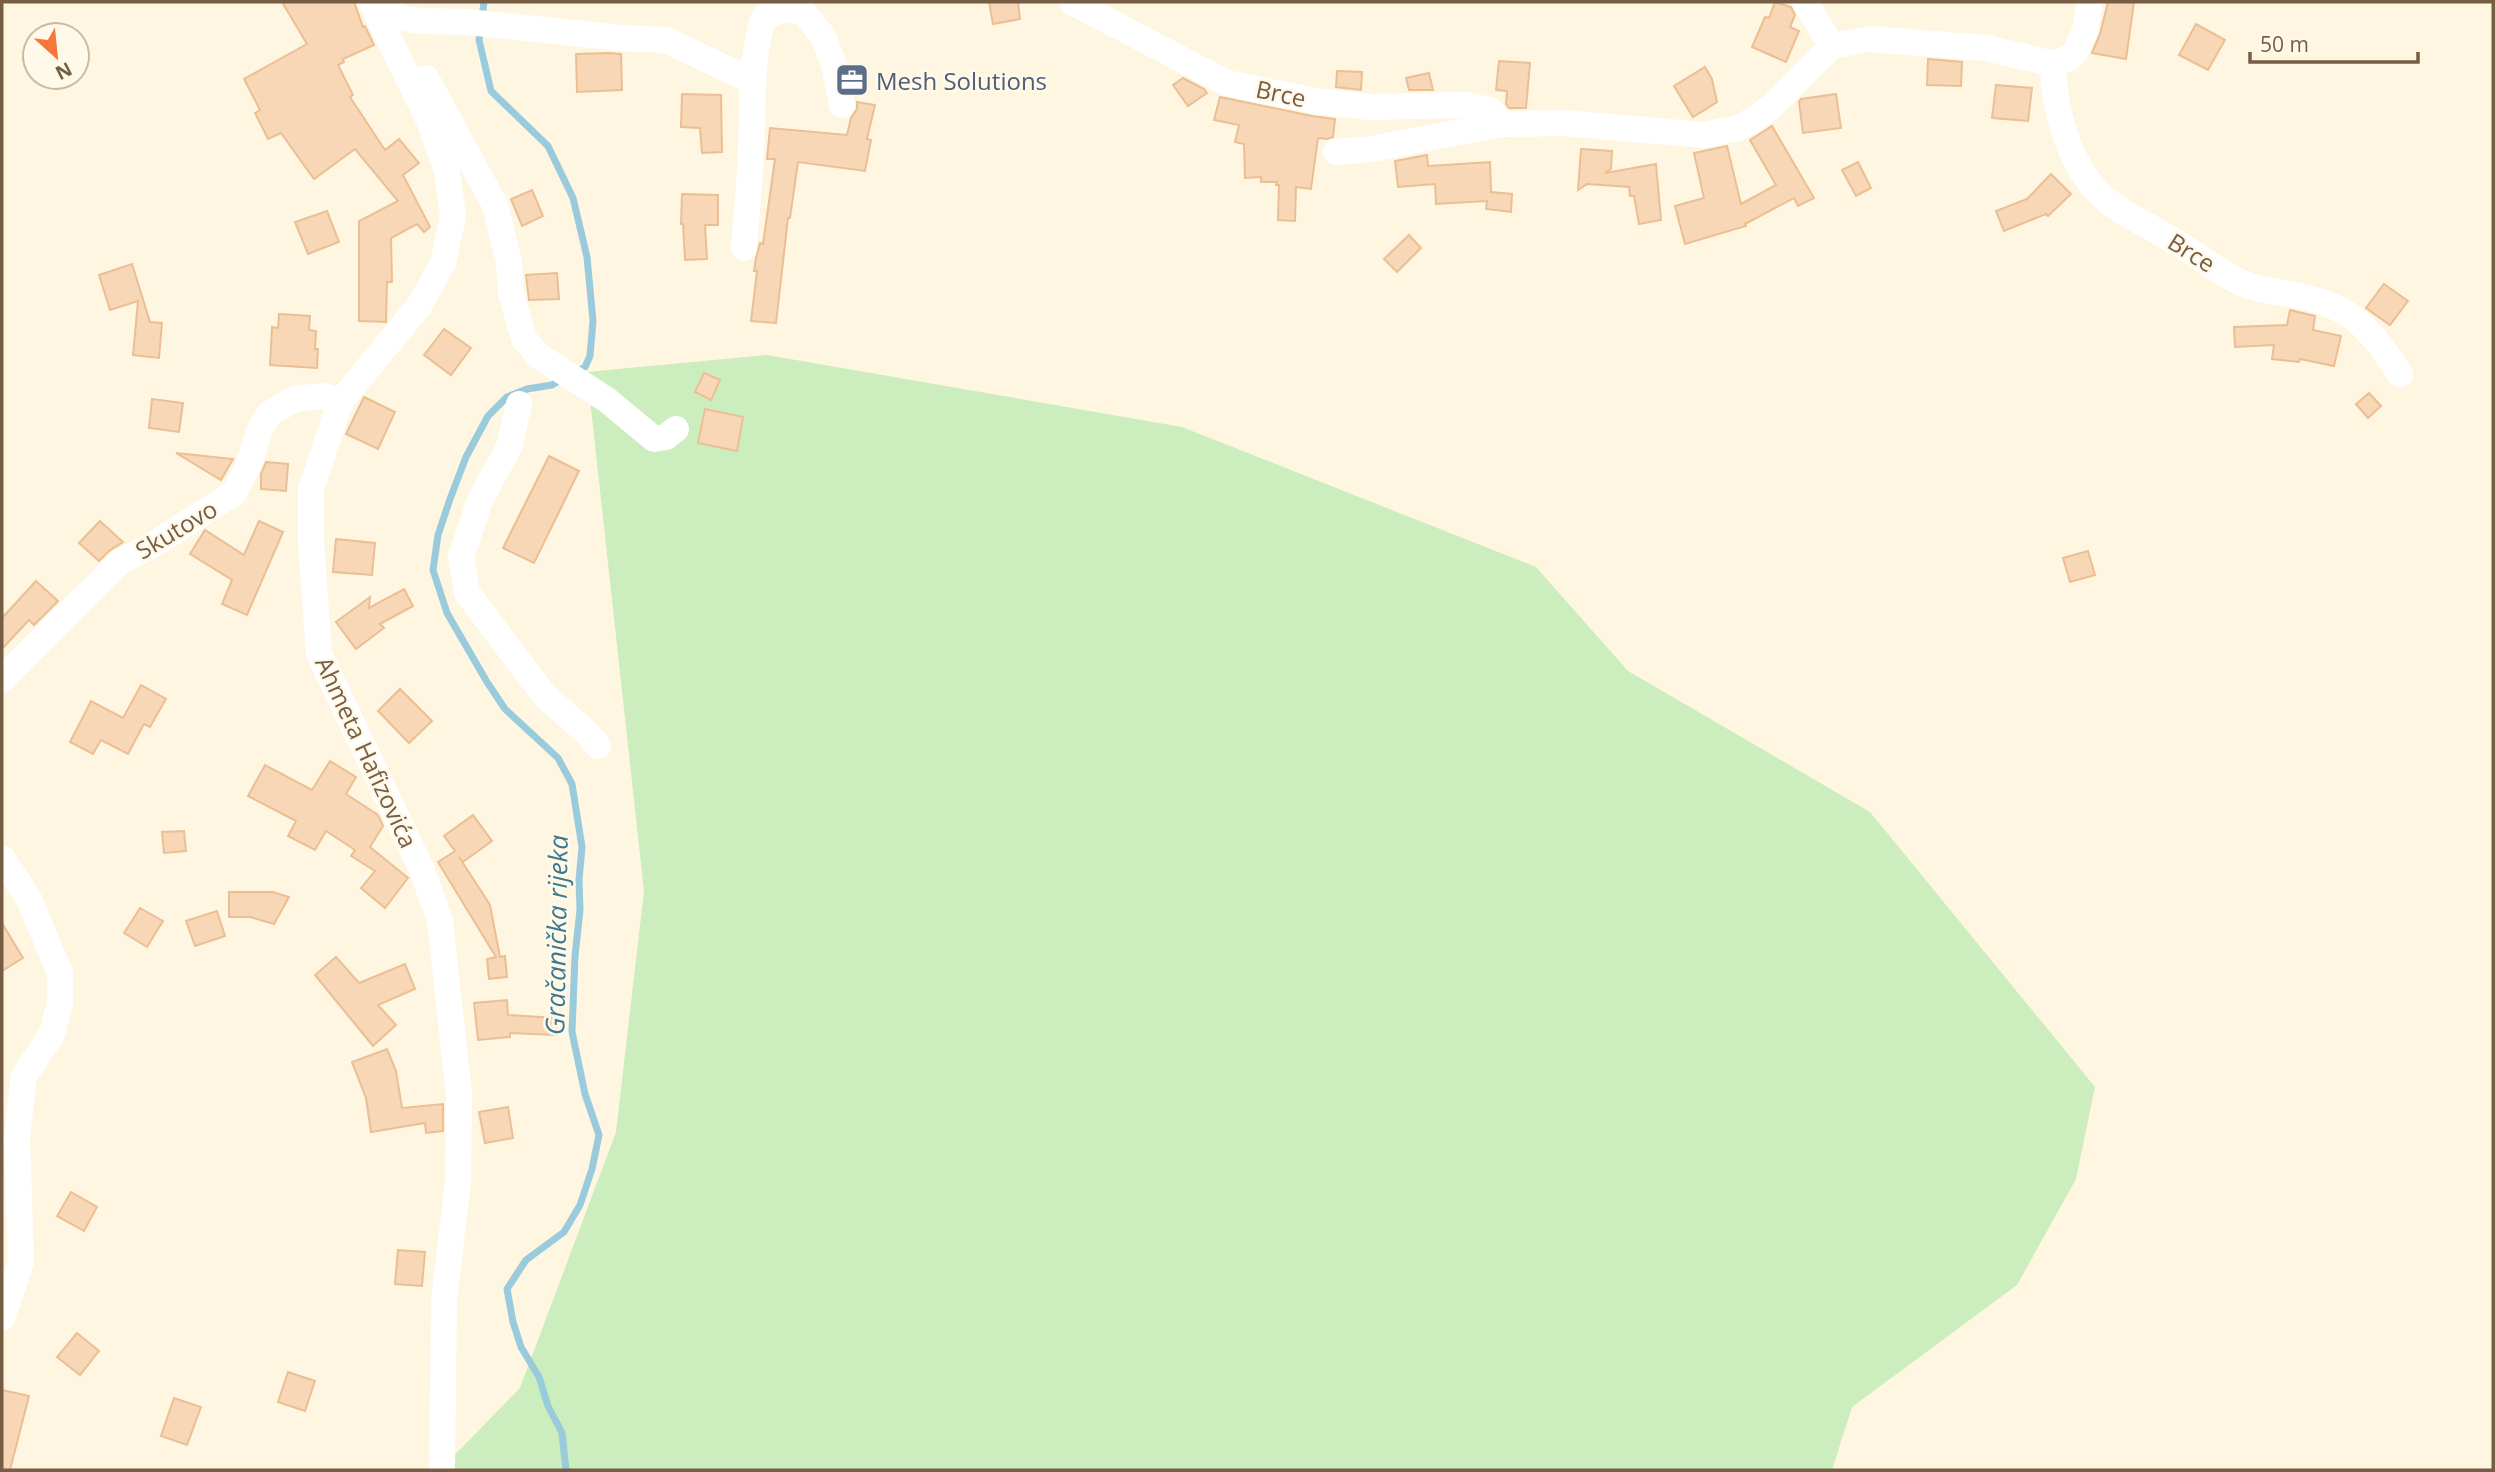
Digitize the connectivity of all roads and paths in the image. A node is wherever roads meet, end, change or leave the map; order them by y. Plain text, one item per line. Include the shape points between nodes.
1 (371, 2) edge
2 (1072, 2) edge
3 (1805, 2) edge
4 (2090, 2) edge
5 (392, 9) edge
6 (1832, 46) junction
7 (2053, 64) junction
8 (754, 82) junction
9 (842, 105) dead end
10 (1502, 124) junction
11 (1336, 152) dead end
12 (744, 248) dead end
13 (2400, 374) dead end
14 (340, 401) junction
15 (519, 404) dead end
16 (676, 429) dead end
17 (2, 679) edge
18 (598, 746) dead end
19 (2, 858) edge
20 (2, 1318) edge
21 (442, 1470) edge

1 - 14 street, Ahmeta Hafizovića via 429,123 447,170 453,216 443,263 419,306
2 - 10 street, Brce via 1227,83 1370,107 1465,105 1490,110
3 - 6 street
4 - 7 street via 2076,52
5 - 8 street via 420,21 666,40
5 - 16 street via 495,205 524,339 539,356 607,400 654,439
6 - 7 street via 1869,39 1987,48
6 - 10 street via 1772,106 1738,128 1704,135 1564,122
7 - 13 street, Brce via 2067,140 2078,166 2102,195 2249,286 2324,301 2351,315 2374,336
8 - 9 street via 764,17 781,10 802,11 823,36
8 - 12 street
10 - 11 street
14 - 17 street, Skutovo via 323,396 295,399 269,414 234,493 120,562
14 - 21 street, Ahmeta Hafizovića via 311,490 319,654 422,870 440,921 458,1095 458,1182 444,1300
15 - 18 street via 509,447 480,500 461,556 467,593 544,695
19 - 20 street via 28,897 60,973 60,1003 52,1034 24,1076 17,1137 21,1262

